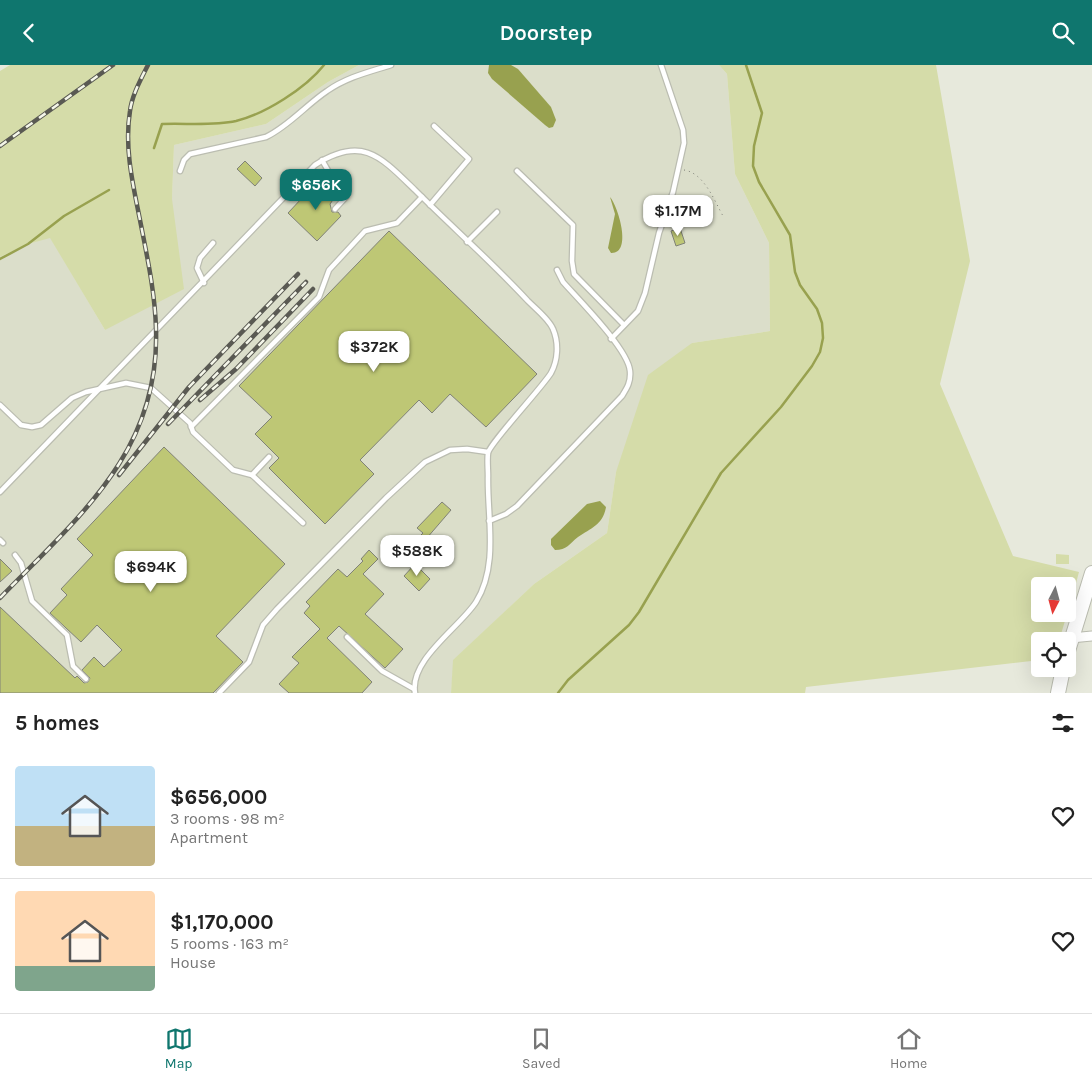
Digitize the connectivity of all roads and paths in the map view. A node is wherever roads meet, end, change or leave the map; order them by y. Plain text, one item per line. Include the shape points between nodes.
1 (392, 65) edge
2 (661, 65) edge
3 (434, 125) dead end
4 (322, 161) junction
5 (678, 170) junction
6 (180, 171) dead end
7 (517, 171) dead end
8 (422, 197) junction
9 (430, 205) junction
10 (335, 209) dead end
11 (497, 211) dead end
12 (723, 216) dead end
13 (468, 242) junction
14 (213, 243) dead end
15 (557, 270) dead end
16 (204, 283) junction
17 (624, 325) junction
18 (612, 339) junction
19 (103, 387) junction
20 (0, 405) edge
21 (191, 427) junction
22 (488, 451) junction
23 (269, 457) dead end
24 (252, 475) junction
25 (0, 492) edge
26 (489, 521) junction
27 (303, 523) dead end
28 (15, 555) dead end
29 (1092, 573) edge
30 (1073, 632) edge
31 (1092, 636) edge
32 (347, 637) dead end
33 (1076, 642) edge
34 (1061, 677) edge
35 (86, 679) dead end
36 (414, 691) edge
37 (219, 693) edge
38 (1058, 693) edge

1 - 6 lane via 354,76 328,90 271,134 190,154
2 - 5 lane via 683,130 684,143
3 - 9 lane via 469,159
4 - 8 lane via 333,153 355,149 369,151
4 - 10 lane via 346,191 346,197
4 - 16 lane
5 - 12 path via 689,171 704,183
5 - 17 lane via 645,293 638,311
7 - 17 lane via 573,225 574,274
8 - 9 lane
8 - 21 lane via 397,223 365,231 329,270 319,297
9 - 13 lane
11 - 13 lane
13 - 22 lane via 503,273 553,328 558,351 551,372
14 - 16 lane via 200,258 197,268
15 - 18 lane via 562,281
16 - 19 lane
17 - 18 lane
18 - 26 lane via 630,370 630,384 622,396 517,506
19 - 20 lane via 72,398 41,425 32,427 21,425
19 - 21 lane via 126,383 151,387
19 - 25 lane
21 - 24 lane via 233,470
22 - 26 lane
22 - 37 lane via 450,450 425,462 263,625 249,662
23 - 24 lane
24 - 27 lane
26 - 36 lane via 490,553 482,591 470,612 442,639 417,671
28 - 35 lane via 21,563 32,601 67,635 74,666
29 - 30 street
31 - 33 street
32 - 36 lane via 382,671
34 - 38 street

